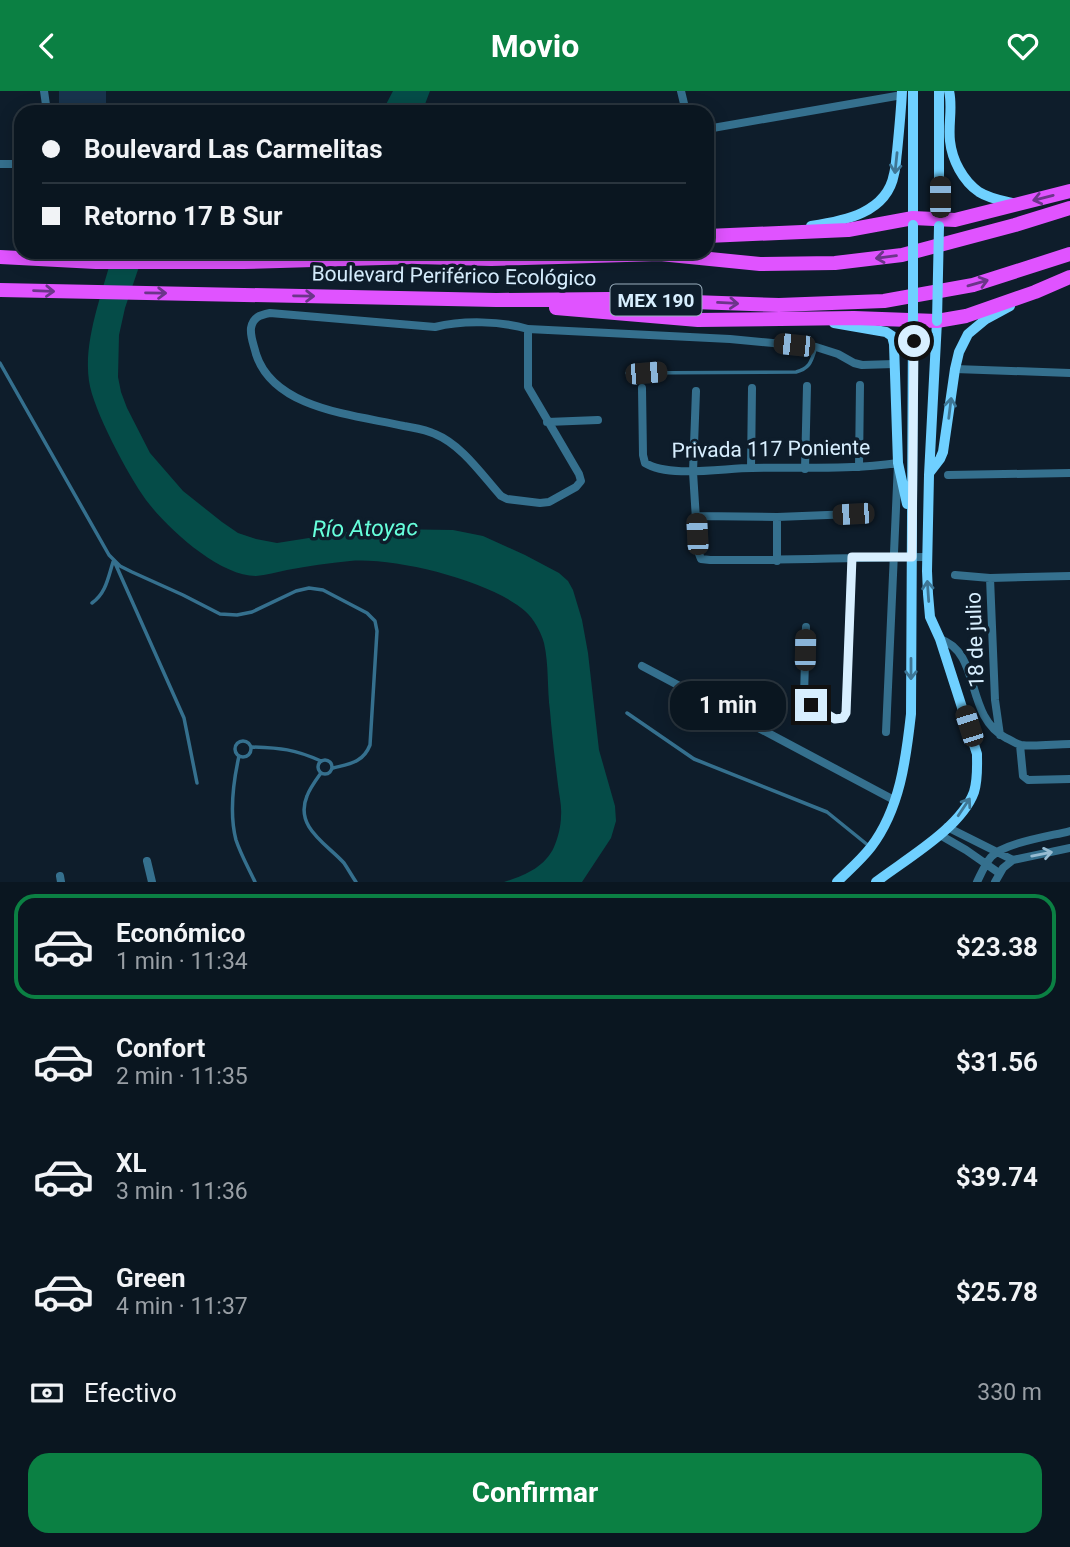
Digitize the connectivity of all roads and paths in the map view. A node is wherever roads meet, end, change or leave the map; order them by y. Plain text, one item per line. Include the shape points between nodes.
1 (914, 91) edge
2 (939, 91) edge
3 (949, 91) edge
4 (902, 93) edge
5 (714, 128) edge
6 (1070, 191) edge
7 (1016, 204) junction
8 (1070, 208) edge
9 (913, 222) junction
10 (940, 223) junction
11 (746, 235) junction
12 (714, 236) edge
13 (1070, 254) edge
14 (38, 259) edge
15 (347, 259) edge
16 (710, 259) edge
17 (1070, 277) edge
18 (0, 290) edge
19 (1035, 292) junction
20 (496, 300) junction
21 (814, 319) junction
22 (913, 321) junction
23 (937, 321) junction
24 (528, 329) junction
25 (816, 347) junction
26 (0, 363) edge
27 (894, 364) junction
28 (955, 369) junction
29 (1070, 371) edge
30 (627, 373) dead end
31 (860, 385) dead end
32 (807, 386) dead end
33 (642, 388) dead end
34 (752, 388) dead end
35 (696, 391) dead end
36 (598, 420) dead end
37 (547, 422) junction
38 (898, 463) junction
39 (859, 467) junction
40 (751, 468) junction
41 (805, 469) junction
42 (693, 472) junction
43 (930, 472) junction
44 (1070, 473) edge
45 (948, 475) dead end
46 (853, 514) dead end
47 (696, 516) junction
48 (777, 517) junction
49 (911, 520) junction
50 (852, 557) junction
51 (894, 557) junction
52 (912, 557) junction
53 (927, 557) junction
54 (114, 560) junction
55 (777, 561) junction
56 (955, 575) dead end
57 (1070, 576) edge
58 (990, 578) junction
59 (92, 603) dead end
60 (806, 627) dead end
61 (940, 639) junction
62 (642, 666) dead end
63 (627, 713) dead end
64 (886, 731) dead end
65 (1000, 735) junction
66 (1070, 744) edge
67 (1020, 745) junction
68 (252, 747) junction
69 (239, 756) junction
70 (321, 761) junction
71 (332, 768) junction
72 (321, 773) junction
73 (1070, 779) edge
74 (198, 783) dead end
75 (894, 800) junction
76 (944, 831) junction
77 (1070, 831) edge
78 (871, 847) junction
79 (1070, 848) edge
80 (997, 852) junction
81 (1013, 860) junction
82 (147, 862) dead end
83 (986, 864) junction
84 (999, 873) junction
85 (152, 882) edge
86 (255, 882) edge
87 (356, 882) edge
88 (837, 882) edge
89 (876, 882) edge
90 (977, 882) edge
91 (995, 882) edge

1 - 9 main road
2 - 10 main road
3 - 7 main road via 950,140 958,167 980,193
4 - 5 street
4 -> 11 main road via 894,175 877,205 833,223
6 -> 7 highway
7 - 10 highway
8 -> 16 highway, Boulevard Periférico Ecológico / MEX 190 via 902,255 835,263
9 - 10 highway
9 - 11 highway
9 - 22 main road, bridge
10 - 23 main road, bridge
11 - 12 highway
20 -> 13 highway, Boulevard Periférico Ecológico / MEX 190 via 779,305 884,301 972,285
14 - 15 highway, Boulevard Periférico Ecológico / MEX 190
17 - 19 highway
18 -> 20 highway, Boulevard Periférico Ecológico / MEX 190
19 - 23 highway via 967,316
19 - 28 main road via 968,334
20 - 21 highway via 698,320
21 - 22 highway
21 - 27 main road via 886,332 892,336
22 - 23 highway
22 - 49 main road
23 - 43 main road
24 - 25 street
24 - 37 street via 527,387
24 - 37 street via 463,323 435,327 270,313 252,321 250,333 265,371 297,398 320,408 436,434 508,499 549,502 581,481
25 - 27 street via 854,363
25 - 30 lane via 809,366 796,372
26 - 54 lane
27 - 38 main road
28 - 29 street
43 -> 28 main road via 943,452
31 - 39 street
32 - 41 street
33 - 42 street, Privada 117 Poniente via 645,463 652,468
34 - 40 street
35 - 42 street
36 - 37 street
38 - 39 street, Privada 117 Poniente
38 - 49 main road
38 - 51 street
39 - 41 street, Privada 117 Poniente
40 - 41 street, Privada 117 Poniente
40 - 42 street, Privada 117 Poniente
42 - 47 street
43 - 53 main road
44 - 45 street
46 - 48 street
47 - 48 street
47 - 55 street via 701,559
48 - 55 street
49 - 52 main road
50 - 51 street
50 - 55 street
50 - 60 street via 843,718 835,719 806,701
51 - 52 street
51 - 64 street
52 - 53 street
52 -> 75 main road via 911,713 904,768
61 -> 53 main road via 930,617
54 - 59 lane via 102,593
54 - 71 lane via 220,614 252,612 309,589 323,590 368,613 377,631 370,745 358,761
54 - 74 lane via 184,718
56 - 58 street
57 - 58 street
58 - 65 street, 18 de julio
61 - 65 street via 960,653 979,708
76 -> 61 main road via 964,811 978,774 969,726
62 - 75 street
63 - 78 lane via 694,759 827,812
65 - 67 street
66 - 67 street
67 - 73 street via 1025,779
68 - 69 lane via 248,756
68 - 69 lane via 245,740 238,742
68 - 70 lane via 285,748
69 - 86 lane via 232,818
70 - 71 lane via 327,759
70 - 72 lane
71 - 72 lane
72 - 87 lane via 307,796 304,814 312,833
75 - 78 main road
76 - 80 street
76 - 83 street
76 - 89 main road
77 - 80 street
78 - 88 main road
81 -> 79 street
80 - 81 street
80 - 83 street
81 - 84 street
82 - 85 street
83 - 84 street
83 - 90 street
84 - 91 street

